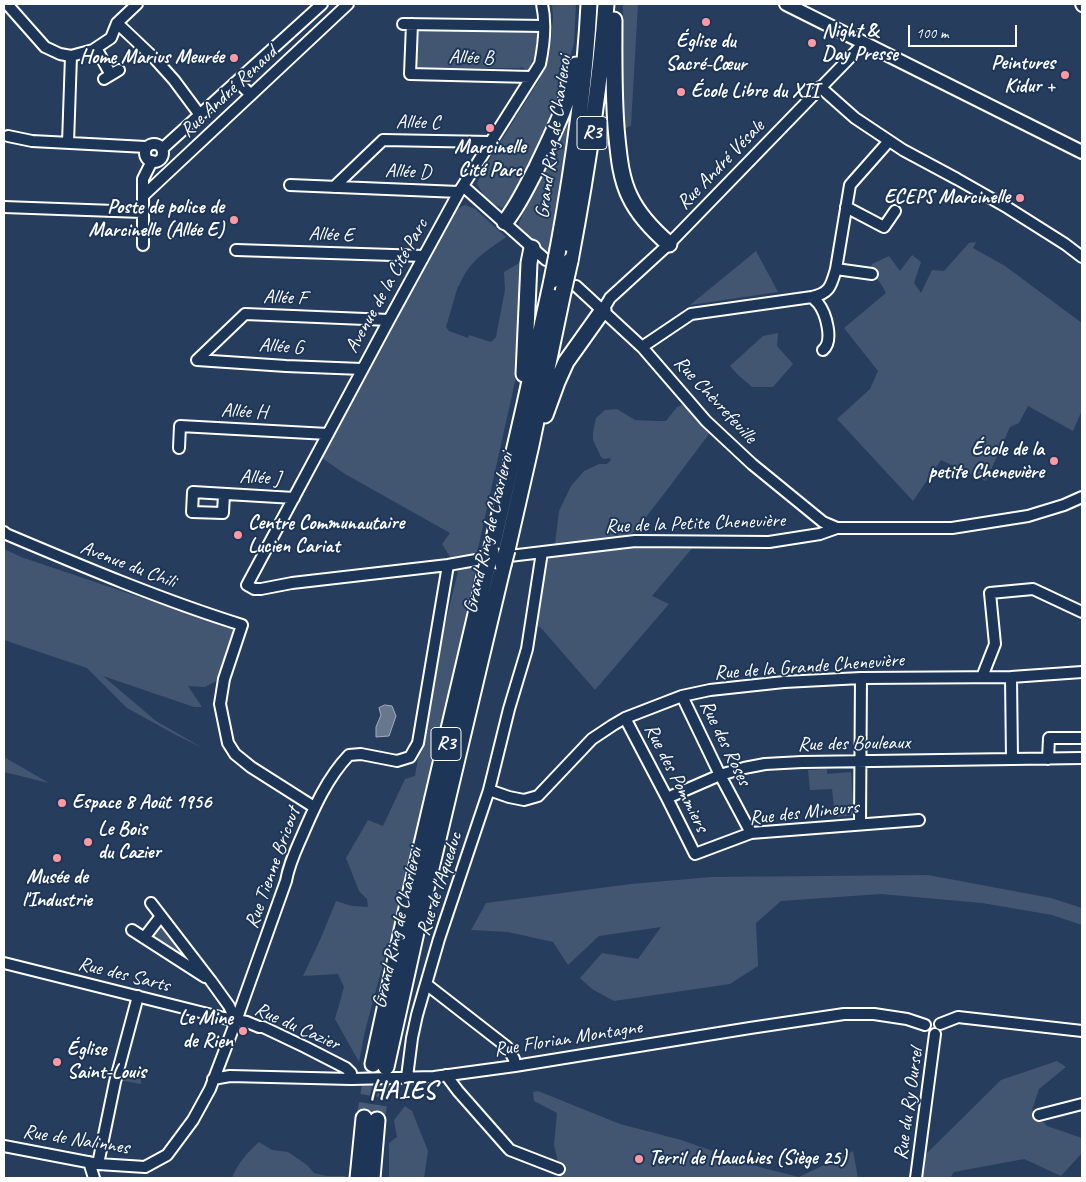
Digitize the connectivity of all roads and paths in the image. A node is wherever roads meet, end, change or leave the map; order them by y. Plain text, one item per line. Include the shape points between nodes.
1 (7, 4) edge
2 (137, 4) edge
3 (348, 4) edge
4 (542, 4) edge
5 (589, 4) edge
6 (606, 4) edge
7 (613, 4) edge
8 (786, 4) edge
9 (316, 6) edge
10 (117, 23) junction
11 (544, 26) junction
12 (588, 34) junction
13 (864, 43) junction
14 (96, 48) junction
15 (71, 56) junction
16 (111, 75) dead end
17 (531, 77) junction
18 (237, 81) junction
19 (820, 87) junction
20 (251, 95) junction
21 (200, 115) junction
22 (5, 135) edge
23 (889, 141) junction
24 (490, 142) junction
25 (68, 143) junction
26 (146, 148) junction
27 (162, 150) junction
28 (1082, 152) edge
29 (152, 161) junction
30 (351, 170) junction
31 (290, 185) dead end
32 (334, 187) junction
33 (356, 188) junction
34 (461, 189) junction
35 (143, 196) junction
36 (4, 207) edge
37 (846, 207) junction
38 (895, 211) dead end
39 (142, 212) junction
40 (505, 222) junction
41 (669, 244) junction
42 (142, 245) dead end
43 (532, 248) junction
44 (236, 250) dead end
45 (424, 256) junction
46 (1082, 257) edge
47 (546, 260) dead end
48 (836, 269) junction
49 (872, 274) dead end
50 (570, 289) junction
51 (812, 297) junction
52 (603, 310) junction
53 (389, 320) junction
54 (642, 347) junction
55 (823, 350) dead end
56 (197, 360) joint
57 (362, 369) junction
58 (526, 404) junction
59 (328, 434) junction
60 (531, 445) junction
61 (179, 448) dead end
62 (224, 494) dead end
63 (1082, 497) edge
64 (294, 498) junction
65 (837, 528) junction
66 (4, 532) edge
67 (542, 552) junction
68 (448, 565) junction
69 (247, 585) joint
70 (1082, 612) edge
71 (1082, 672) edge
72 (982, 677) junction
73 (1011, 677) junction
74 (861, 678) junction
75 (682, 696) junction
76 (625, 718) junction
77 (1082, 738) edge
78 (1048, 758) junction
79 (1082, 758) edge
80 (1012, 759) junction
81 (860, 761) junction
82 (720, 775) junction
83 (489, 790) junction
84 (667, 798) junction
85 (314, 807) junction
86 (919, 820) dead end
87 (860, 824) junction
88 (751, 833) junction
89 (695, 854) joint
90 (151, 903) dead end
91 (161, 916) junction
92 (132, 930) dead end
93 (144, 938) junction
94 (4, 963) edge
95 (211, 982) junction
96 (426, 984) junction
97 (138, 996) junction
98 (236, 1020) junction
99 (940, 1024) junction
100 (925, 1025) junction
101 (1082, 1030) edge
102 (935, 1034) junction
103 (515, 1066) junction
104 (446, 1075) junction
105 (407, 1077) junction
106 (213, 1079) junction
107 (351, 1079) junction
108 (1082, 1104) edge
109 (1039, 1115) dead end
110 (4, 1146) edge
111 (374, 1155) junction
112 (94, 1163) junction
113 (559, 1169) dead end
114 (360, 1177) edge
115 (94, 1178) edge
116 (379, 1178) edge
117 (916, 1178) edge

1 - 15 street via 45,47
2 - 10 street
3 - 20 street, Rue André Renaud
4 - 11 street, Avenue de la Cité Parc
5 - 12 highway, Grand Ring de Charleroi / R3
6 - 50 highway, Grand Ring de Charleroi / R3, bridge via 595,109 570,261
7 - 41 highway via 615,114 624,179 639,214
8 - 13 main road
9 - 18 street
10 - 14 street via 111,38
10 - 21 street via 156,60
11 - 17 street, Avenue de la Cité Parc via 540,64
11 - 17 street, Allée B via 407,24 410,74
12 - 40 highway via 580,45 566,104 551,138 518,204
12 - 58 highway, Grand Ring de Charleroi / R3, bridge via 558,249
13 - 19 street, Rue André Vésale
13 - 28 main road
14 - 15 street
14 - 16 street
15 - 25 street
17 - 24 street, Avenue de la Cité Parc
18 - 20 street
18 - 21 street
19 - 23 street via 855,118
19 - 41 street, Rue André Vésale
20 - 35 street, Rue André Renaud
21 - 27 street
22 - 25 street via 32,141
23 - 37 street via 850,185
23 - 46 street via 1008,208
24 - 30 street, Allée C via 383,140
24 - 34 street, Avenue de la Cité Parc
25 - 26 street
26 - 27 street via 154,144
26 - 29 street via 145,156
27 - 29 street via 161,157
29 - 35 street via 144,179
30 - 32 street, Allée C
30 - 33 street, Allée D
31 - 32 street, Allée D
32 - 33 street, Allée D
33 - 34 street, Allée D
34 - 40 street
34 - 45 street, Avenue de la Cité Parc
35 - 39 street
36 - 39 street
37 - 38 street via 884,227
37 - 48 street
39 - 42 street
40 - 43 street
41 - 52 street, Rue André Vésale via 610,298
43 - 47 street
43 - 58 highway via 524,382
44 - 45 street, Allée E
45 - 53 street, Avenue de la Cité Parc
48 - 49 street
48 - 51 street via 827,292
50 - 52 street, Rue Chèvrefeuille
50 - 60 highway, Grand Ring de Charleroi / R3
51 - 54 street via 691,314
51 - 55 street via 824,314 828,328 827,347
52 - 54 street, Rue Chèvrefeuille
52 - 60 highway via 566,362 541,429
53 - 56 street, Allée F via 245,314
53 - 57 street, Avenue de la Cité Parc
54 - 65 street, Rue Chèvrefeuille via 706,421 752,464 823,522
56 - 57 street, Allée G
57 - 59 street, Avenue de la Cité Parc
58 - 60 highway, Grand Ring de Charleroi / R3, bridge via 406,912 380,1066 418,923
59 - 61 street, Allée H via 180,426
59 - 64 street, Avenue de la Cité Parc
62 - 64 street, Allée J
63 - 65 street, Rue de la Petite Chenevière via 1028,516 952,528
64 - 69 street, Avenue de la Cité Parc
65 - 67 street, Rue de la Petite Chenevière via 769,542 635,541
66 - 85 street, Avenue du Chili via 118,581 242,625 224,679 220,704 228,743 235,754 252,767
67 - 68 street, Rue de la Petite Chenevière
67 - 83 street via 527,649
68 - 69 street, Rue de la Petite Chenevière via 261,589
68 - 85 street, Rue Tienne Bricout via 418,743 410,757 397,761 361,754 349,756
70 - 72 street via 1033,589 990,593 995,644
71 - 73 street, Rue de la Grande Chenevière
72 - 73 street, Rue de la Grande Chenevière
72 - 74 street, Rue de la Grande Chenevière
73 - 80 street
74 - 75 street, Rue de la Grande Chenevière via 784,682
74 - 81 street
75 - 76 street, Rue de la Grande Chenevière
75 - 82 street, Rue des Roses
76 - 83 street, Rue de la Grande Chenevière via 592,739 538,796 524,800
76 - 84 street, Rue des Pommiers
77 - 78 street via 1049,738
78 - 79 street, Rue des Bouleaux
78 - 80 street, Rue des Bouleaux
80 - 81 street, Rue des Bouleaux
81 - 82 street, Rue des Bouleaux via 765,764
81 - 87 street
82 - 84 street, Rue des Bouleaux
82 - 88 street, Rue des Roses
83 - 96 street, Rue de l'Aqueduc
84 - 89 street, Rue des Pommiers
85 - 98 street, Rue Tienne Bricout via 289,866
86 - 87 street, Rue des Mineurs
87 - 88 street, Rue des Mineurs
88 - 89 street, Rue des Mineurs
90 - 91 street, Rue du Cazier
91 - 93 street
91 - 95 street, Rue du Cazier
92 - 93 street, Rue du Cazier
93 - 95 street, Rue du Cazier
94 - 97 street, Rue des Sarts
95 - 98 street, Rue du Cazier
96 - 103 street via 507,1047
96 - 105 street, Rue de l'Aqueduc via 412,1038
97 - 98 street, Rue des Sarts
97 - 112 street
98 - 106 street, Rue de Nalinnes
98 - 107 street, Rue du Cazier via 263,1027 309,1049 347,1069
99 - 100 street via 931,1019
99 - 101 street via 958,1017
99 - 102 street
100 - 102 street via 928,1033
100 - 103 street, Rue Florian Montagne via 874,1014 844,1014
102 - 117 street, Rue du Ry Oursel
103 - 104 street, Rue Florian Montagne
104 - 105 street, Rue Florian Montagne
104 - 113 street via 510,1150
105 - 107 street, Rue Florian Montagne
106 - 107 street, Rue Florian Montagne via 230,1076
106 - 112 street, Rue de Nalinnes via 193,1120 166,1155 145,1167
108 - 109 street
110 - 112 street, Rue de Nalinnes
111 - 114 highway
111 - 114 highway via 370,1119
111 - 116 highway via 380,1169
112 - 115 street

